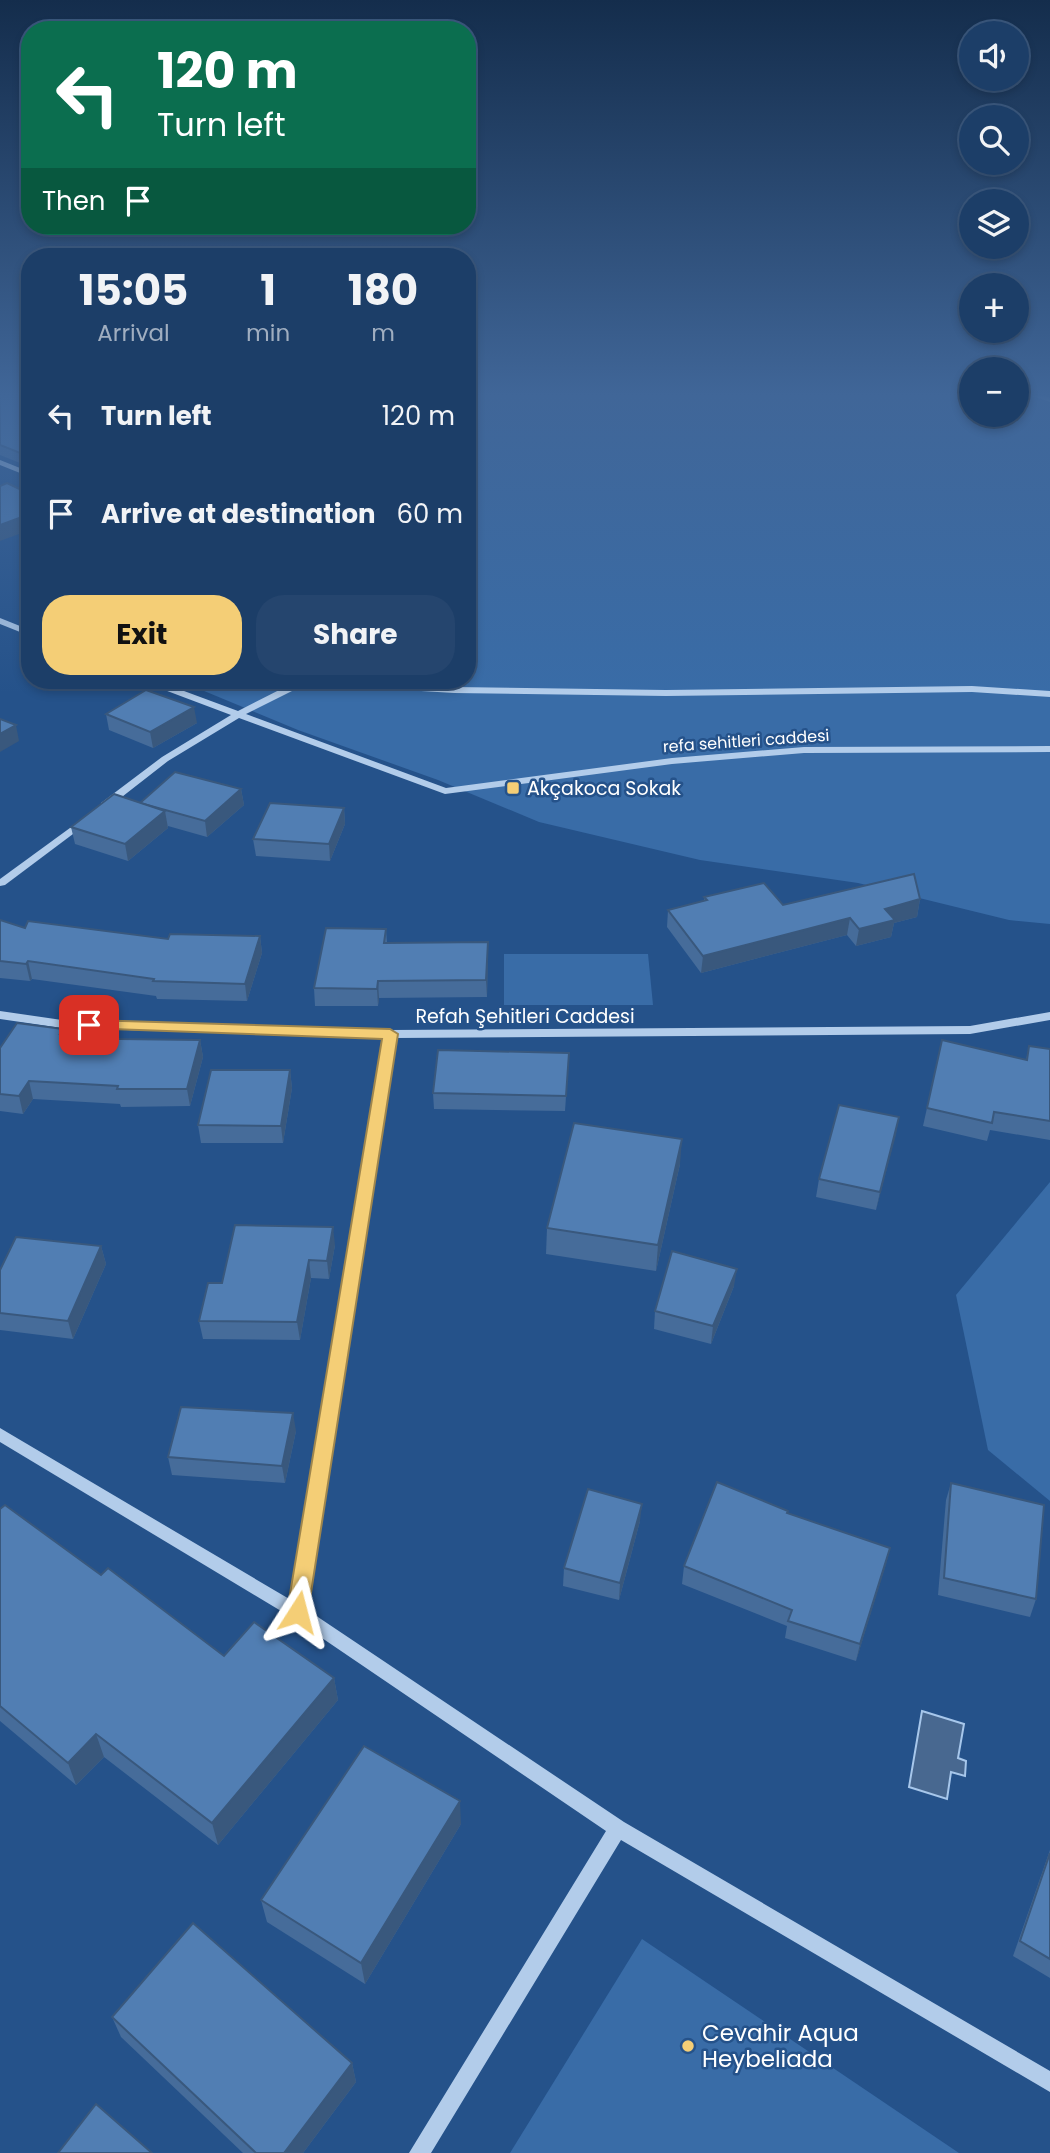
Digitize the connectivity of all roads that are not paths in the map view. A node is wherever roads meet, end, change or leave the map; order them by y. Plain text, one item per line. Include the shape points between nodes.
1 (0, 621) edge
2 (21, 629) edge
3 (171, 689) edge
4 (287, 689) edge
5 (466, 689) edge
6 (1050, 694) edge
7 (239, 714) junction
8 (1050, 749) edge
9 (100, 808) edge
10 (89, 817) edge
11 (1, 883) edge
12 (0, 1015) edge
13 (1050, 1016) edge
14 (390, 1034) junction
15 (0, 1434) edge
16 (298, 1612) junction
17 (618, 1828) junction
18 (1050, 2082) edge
19 (419, 2153) edge

1 - 2 street
3 - 7 street
4 - 7 street
5 - 6 street via 666,693 972,689
7 - 8 street, refa sehitleri caddesi via 445,791 672,761 804,750
7 - 9 street via 165,759
10 - 11 street
12 - 14 street, Refah Şehitleri Caddesi via 62,1024
13 - 14 street, Refah Şehitleri Caddesi via 970,1030
14 - 16 street
15 - 16 street
16 - 17 street
17 - 18 street
17 - 19 street

